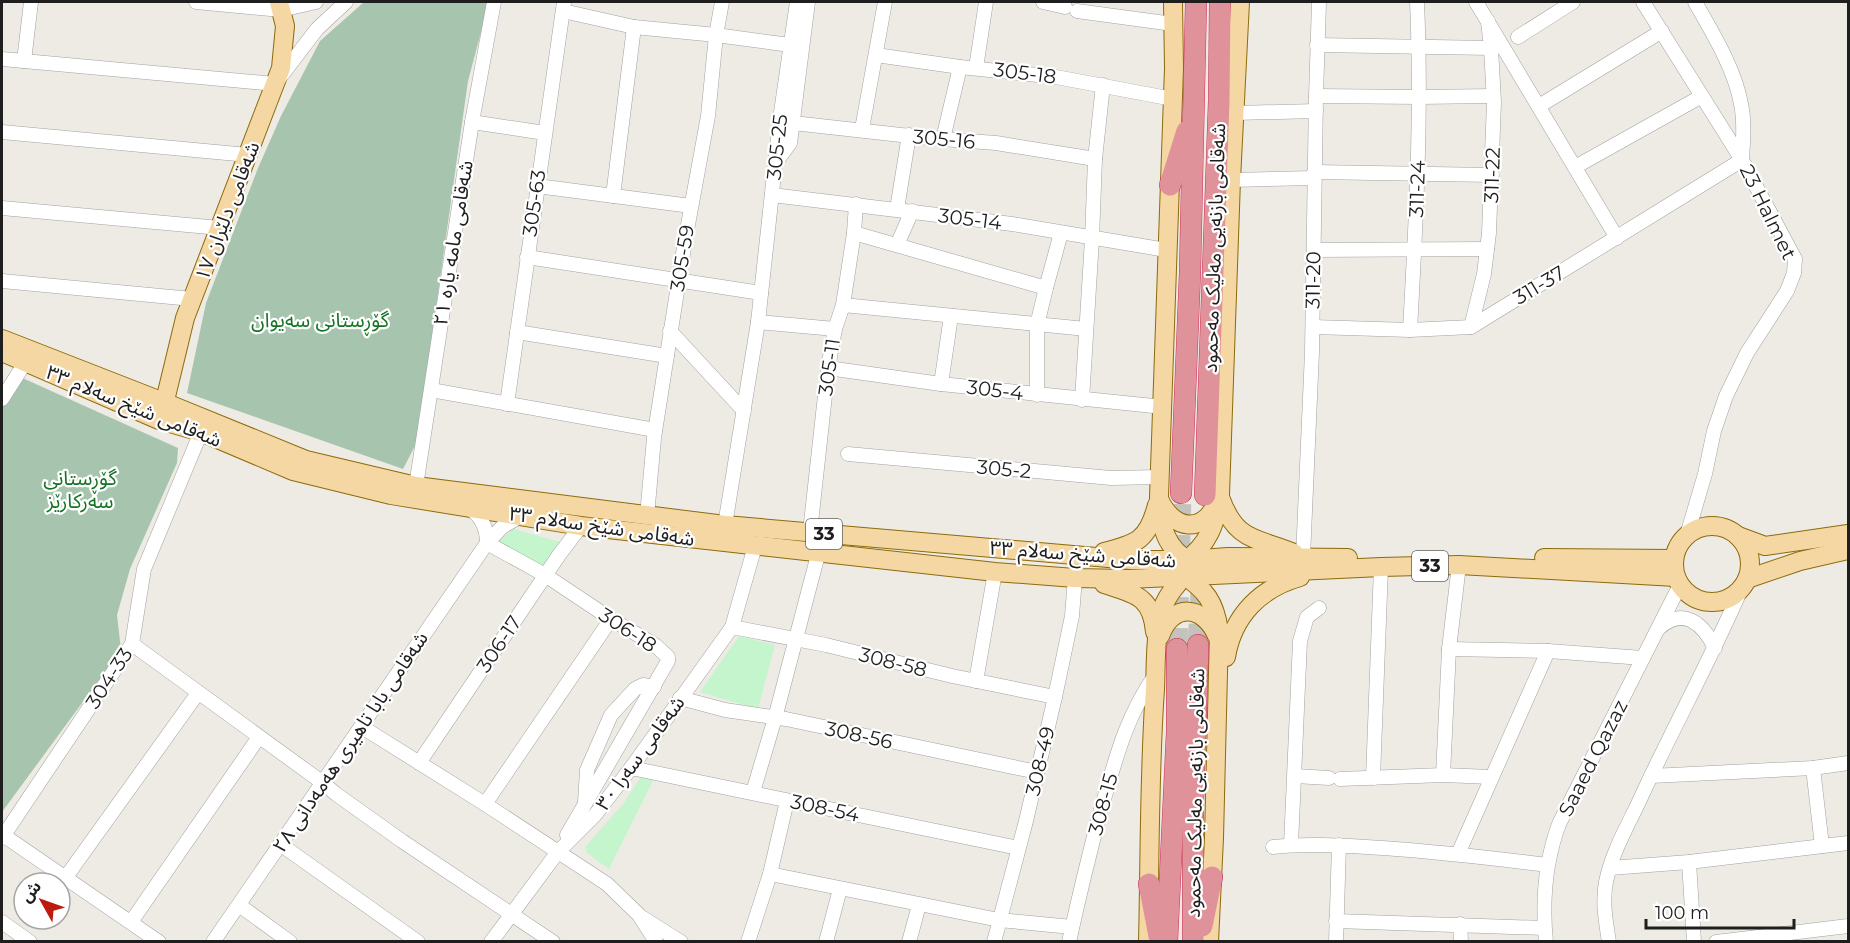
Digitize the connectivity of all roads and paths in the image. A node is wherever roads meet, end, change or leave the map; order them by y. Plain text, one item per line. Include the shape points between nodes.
1 (31, 2) edge
2 (196, 2) edge
3 (316, 2) edge
4 (346, 2) edge
5 (494, 2) edge
6 (722, 2) edge
7 (796, 2) edge
8 (808, 2) edge
9 (885, 2) edge
10 (986, 2) edge
11 (1042, 2) edge
12 (1173, 2) edge
13 (1196, 2) edge
14 (1220, 2) edge
15 (1240, 2) edge
16 (1319, 2) edge
17 (1417, 2) edge
18 (1476, 2) edge
19 (1573, 2) edge
20 (1643, 2) edge
21 (1695, 2) edge
22 (280, 6) edge
23 (563, 6) edge
24 (1173, 24) junction
25 (634, 27) junction
26 (1662, 31) junction
27 (716, 35) junction
28 (1518, 37) dead end
29 (790, 45) junction
30 (1317, 45) junction
31 (1496, 45) junction
32 (1419, 47) junction
33 (876, 55) junction
34 (2, 59) edge
35 (24, 61) junction
36 (960, 67) junction
37 (976, 68) junction
38 (275, 84) junction
39 (1103, 85) junction
40 (1316, 96) junction
41 (1493, 96) junction
42 (1702, 96) junction
43 (1419, 97) junction
44 (1173, 99) junction
45 (1539, 106) junction
46 (1227, 107) junction
47 (1194, 108) junction
48 (1316, 111) junction
49 (472, 122) junction
50 (793, 123) junction
51 (862, 129) junction
52 (2, 132) edge
53 (544, 133) junction
54 (909, 135) junction
55 (943, 139) junction
56 (248, 155) junction
57 (1095, 159) junction
58 (1742, 160) junction
59 (775, 164) junction
60 (1575, 167) junction
61 (1417, 173) junction
62 (1314, 175) junction
63 (1492, 175) junction
64 (1231, 180) junction
65 (1170, 185) junction
66 (537, 186) junction
67 (772, 195) junction
68 (613, 196) junction
69 (856, 204) junction
70 (691, 206) junction
71 (2, 208) edge
72 (897, 209) junction
73 (912, 211) junction
74 (220, 228) junction
75 (854, 233) junction
76 (1061, 233) junction
77 (1617, 238) junction
78 (1092, 239) junction
79 (897, 245) junction
80 (1414, 249) junction
81 (1487, 249) junction
82 (1166, 250) junction
83 (1314, 250) junction
84 (527, 257) junction
85 (679, 280) junction
86 (2, 281) edge
87 (1046, 288) junction
88 (760, 293) junction
89 (192, 298) junction
90 (843, 305) junction
91 (951, 316) junction
92 (758, 322) junction
93 (1037, 325) junction
94 (1313, 327) junction
95 (1471, 327) junction
96 (835, 329) junction
97 (1086, 329) junction
98 (1410, 330) junction
99 (670, 331) junction
100 (517, 332) junction
101 (2, 339) edge
102 (2, 352) edge
103 (667, 356) junction
104 (25, 363) junction
105 (828, 368) junction
106 (941, 384) junction
107 (430, 390) junction
108 (1037, 395) junction
109 (2, 399) edge
110 (1082, 400) junction
111 (166, 403) junction
112 (507, 404) junction
113 (1163, 407) junction
114 (744, 411) junction
115 (159, 420) junction
116 (655, 430) junction
117 (201, 432) junction
118 (848, 454) dead end
119 (1160, 477) junction
120 (416, 486) junction
121 (1181, 493) tunnel mouth
122 (1212, 495) junction
123 (1159, 497) junction
124 (466, 507) junction
125 (521, 516) junction
126 (647, 516) junction
127 (583, 519) junction
128 (725, 525) junction
129 (810, 532) junction
130 (1848, 534) edge
131 (1687, 536) junction
132 (1737, 536) junction
133 (487, 543) junction
134 (755, 546) junction
135 (1848, 550) edge
136 (819, 551) junction
137 (1086, 556) junction
138 (1304, 557) junction
139 (1459, 565) junction
140 (1228, 566) junction
141 (1381, 567) junction
142 (1185, 568) junction
143 (1325, 570) junction
144 (995, 572) junction
145 (1676, 574) junction
146 (545, 576) junction
147 (1080, 578) junction
148 (1745, 583) junction
149 (1319, 608) dead end
150 (611, 619) junction
151 (732, 627) junction
152 (1657, 630) junction
153 (795, 640) junction
154 (132, 644) junction
155 (1156, 646) junction
156 (1198, 646) junction
157 (1715, 648) junction
158 (1449, 650) junction
159 (1548, 651) junction
160 (1643, 658) junction
161 (1156, 674) junction
162 (976, 681) junction
163 (654, 687) junction
164 (198, 693) junction
165 (1055, 697) junction
166 (680, 698) junction
167 (1218, 709) junction
168 (775, 718) junction
169 (362, 726) junction
170 (259, 737) junction
171 (419, 763) junction
172 (1848, 763) edge
173 (631, 768) junction
174 (1813, 768) junction
175 (1037, 772) junction
176 (1443, 775) junction
177 (1295, 776) junction
178 (1651, 776) junction
179 (1491, 777) junction
180 (1373, 778) junction
181 (323, 783) junction
182 (753, 792) junction
183 (787, 801) junction
184 (485, 804) junction
185 (585, 807) junction
186 (2, 836) edge
187 (1848, 843) edge
188 (280, 844) junction
189 (1291, 845) junction
190 (1273, 846) dead end
191 (1339, 846) junction
192 (1822, 846) junction
193 (1018, 848) junction
194 (1848, 848) edge
195 (557, 852) junction
196 (1458, 854) junction
197 (1689, 862) junction
198 (1547, 866) junction
199 (1610, 868) junction
200 (57, 871) edge
201 (70, 871) edge
202 (770, 874) junction
203 (1212, 877) junction
204 (72, 881) edge
205 (1149, 884) junction
206 (840, 889) junction
207 (239, 905) junction
208 (919, 905) junction
209 (512, 913) junction
210 (639, 915) junction
211 (999, 920) junction
212 (1336, 921) junction
213 (2, 922) edge
214 (131, 922) junction
215 (1460, 924) junction
216 (1848, 926) edge
217 (1072, 927) junction
218 (1545, 935) edge
219 (1826, 935) edge
220 (30, 942) edge
221 (159, 942) edge
222 (213, 942) edge
223 (290, 942) edge
224 (418, 942) edge
225 (491, 942) edge
226 (553, 942) edge
227 (656, 942) edge
228 (681, 942) edge
229 (748, 942) edge
230 (826, 942) edge
231 (909, 942) edge
232 (993, 942) edge
233 (1069, 942) edge
234 (1148, 942) edge
235 (1160, 942) edge
236 (1167, 942) edge
237 (1193, 942) edge
238 (1198, 942) edge
239 (1209, 942) edge
240 (1336, 942) edge
241 (1461, 942) edge
242 (1609, 942) edge
243 (1694, 942) edge
244 (1716, 942) edge

1 - 35 street
2 - 22 street
3 - 22 street
4 - 38 street via 317,29
5 - 49 street, شەقامی مامە یارە ٢١
6 - 27 street, 305-59
7 - 29 street, 305-25
8 - 50 street
9 - 33 street
10 - 37 street
11 - 24 street
12 - 24 main road, شەقامی شێخ سەلام ٣٣
13 - 47 highway, شەقامی بازنەیی مەلیک مەحمود
14 - 46 highway, شەقامی بازنەیی مەلیک مەحمود
15 - 46 main road
16 - 30 street, 311-20
17 - 32 street, 311-24
18 - 31 street, 311-22
19 - 28 street
20 - 26 street, 23 Halmet
21 - 58 street via 1734,76 1742,105
22 - 38 main road, شەقامی دلێران ١٧ via 285,26 281,68
23 - 25 street
23 - 53 street, 305-63
24 - 44 main road, شەقامی شێخ سەلام ٣٣
25 - 27 street
25 - 68 street
26 - 42 street, 23 Halmet
26 - 45 street
27 - 29 street
27 - 70 street, 305-59 via 708,116
29 - 59 street, 305-25
30 - 32 street
30 - 40 street, 311-20
31 - 32 street
31 - 41 street, 311-22
31 - 45 street
32 - 43 street, 311-24
33 - 36 street, 305-18
33 - 51 street
34 - 35 street
35 - 38 street
36 - 37 street, 305-18
36 - 55 street
37 - 39 street, 305-18
38 - 56 main road, شەقامی دلێران ١٧
39 - 44 street, 305-18
39 - 57 street
40 - 43 street
40 - 48 street, 311-20
41 - 43 street
41 - 63 street, 311-22
42 - 58 street, 23 Halmet
42 - 60 street
43 - 61 street, 311-24
44 - 65 main road, شەقامی شێخ سەلام ٣٣
45 - 60 street
46 - 48 street
46 - 64 highway
46 - 122 highway, شەقامی بازنەیی مەلیک مەحمود
47 - 65 highway
47 - 121 highway, شەقامی بازنەیی مەلیک مەحمود
48 - 62 street, 311-20
49 - 53 street
49 - 107 street, شەقامی مامە یارە ٢١
50 - 51 street, 305-16
50 - 59 street via 790,143
51 - 54 street, 305-16
52 - 56 street
53 - 66 street, 305-63
54 - 55 street, 305-16
54 - 72 street
55 - 57 street, 305-16
56 - 74 main road, شەقامی دلێران ١٧
57 - 78 street
58 - 77 street, 311-37
58 - 131 street, 23 Halmet via 1793,252 1794,273 1726,396
59 - 67 street, 305-25
60 - 77 street
61 - 62 street
61 - 63 street
61 - 80 street, 311-24
62 - 64 street
62 - 83 street, 311-20
63 - 81 street, 311-22
64 - 122 main road
65 - 82 main road, شەقامی شێخ سەلام ٣٣
66 - 68 street
66 - 84 street, 305-63
67 - 69 street, 305-14
67 - 88 street, 305-25
68 - 70 street
69 - 72 street, 305-14
69 - 75 street, 305-11
70 - 85 street, 305-59
71 - 74 street
72 - 73 street, 305-14
73 - 76 street, 305-14
73 - 79 street
74 - 89 main road, شەقامی دلێران ١٧
75 - 79 street
75 - 90 street, 305-11
76 - 78 street, 305-14
76 - 87 street
77 - 95 street, 311-37
78 - 82 street, 305-14
78 - 97 street
79 - 87 street
80 - 81 street
80 - 83 street
80 - 98 street, 311-24
81 - 95 street, 311-22
82 - 113 main road, شەقامی شێخ سەلام ٣٣
83 - 94 street, 311-20
84 - 85 street
84 - 100 street, 305-63
85 - 88 street
85 - 99 street, 305-59
86 - 89 street
87 - 93 street
88 - 92 street, 305-25
89 - 111 main road, شەقامی دلێران ١٧
90 - 91 street
90 - 96 street, 305-11
91 - 93 street
91 - 106 street
92 - 96 street
92 - 114 street, 305-25
93 - 97 street
93 - 108 street
94 - 98 street, 311-37
94 - 138 street, 311-20
95 - 98 street, 311-37
96 - 105 street, 305-11
97 - 110 street
99 - 103 street, 305-59
99 - 114 street
100 - 103 street
100 - 112 street, 305-63
101 - 111 main road, شەقامی شێخ سەلام ٣٣ / 33
102 - 104 main road, شەقامی شێخ سەلام ٣٣ / 33
103 - 116 street, 305-59
104 - 109 street
104 - 115 main road, شەقامی شێخ سەلام ٣٣ / 33
105 - 106 street, 305-4
105 - 129 street, 305-11
106 - 108 street, 305-4
107 - 112 street
107 - 120 street, شەقامی مامە یارە ٢١
108 - 110 street, 305-4
110 - 113 street, 305-4
111 - 115 main road, شەقامی دلێران ١٧
111 - 120 main road, شەقامی شێخ سەلام ٣٣ / 33 via 306,460
112 - 116 street
113 - 119 main road, شەقامی شێخ سەلام ٣٣
114 - 128 street, 305-25
115 - 117 main road, شەقامی شێخ سەلام ٣٣ / 33
116 - 126 street, 305-59
117 - 124 main road, شەقامی شێخ سەلام ٣٣ / 33 via 293,471 391,495
117 - 154 street, 304-33 via 144,569
118 - 119 street, 305-2 via 1112,478
119 - 123 main road, شەقامی شێخ سەلام ٣٣
120 - 127 main road, شەقامی شێخ سەلام ٣٣ / 33
122 - 123 main road via 1214,508 1208,517 1191,525 1173,519
122 - 138 main road via 1242,533
122 - 142 main road via 1217,514 1211,532
123 - 137 main road via 1152,522 1137,541
123 - 142 main road, شەقامی شێخ سەلام ٣٣ via 1161,523
124 - 125 main road, شەقامی شێخ سەلام ٣٣ / 33
124 - 133 street via 482,521
125 - 127 main road, شەقامی شێخ سەلام ٣٣ / 33
125 - 133 street, شەقامی بابا تاهیری هەمەدانی ٢٨ via 502,527
126 - 127 main road, شەقامی شێخ سەلام ٣٣ / 33
126 - 128 main road, شەقامی شێخ سەلام ٣٣ / 33
127 - 134 main road, شەقامی شێخ سەلام ٣٣ / 33
127 - 146 street, 306-17
128 - 129 main road, شەقامی شێخ سەلام ٣٣ / 33
129 - 137 main road, شەقامی شێخ سەلام ٣٣ / 33
130 - 132 main road via 1765,546
131 - 132 main road via 1713,526
131 - 145 main road via 1681,542
132 - 148 main road via 1748,552
133 - 146 street, 306-18
133 - 169 street, شەقامی بابا تاهیری هەمەدانی ٢٨
134 - 136 main road, شەقامی شێخ سەلام ٣٣ / 33
134 - 151 street, شەقامی سەرا ٣٠
135 - 148 main road
136 - 144 main road, شەقامی شێخ سەلام ٣٣ / 33
136 - 153 street
137 - 142 main road, شەقامی شێخ سەلام ٣٣ / 33
138 - 140 main road, شەقامی شێخ سەلام ٣٣ / 33
138 - 145 main road, شەقامی شێخ سەلام ٣٣ / 33
139 - 141 main road, شەقامی شێخ سەلام ٣٣ / 33
139 - 145 main road, شەقامی شێخ سەلام ٣٣ / 33
139 - 158 street
140 - 142 main road, شەقامی شێخ سەلام ٣٣ / 33
140 - 143 main road, شەقامی شێخ سەلام ٣٣ / 33
141 - 143 main road, شەقامی شێخ سەلام ٣٣ / 33
141 - 180 street
142 - 147 main road, شەقامی شێخ سەلام ٣٣ / 33 via 1129,579
142 - 155 main road via 1163,607
142 - 156 main road via 1209,597 1217,618
143 - 167 main road via 1275,586 1245,612 1227,647
144 - 147 main road, شەقامی شێخ سەلام ٣٣ / 33
144 - 162 street
145 - 148 main road via 1693,598 1711,603 1728,598
145 - 152 street, Saaed Qazaz
146 - 150 street, 306-18
146 - 171 street, 306-17
147 - 155 main road via 1143,599 1152,612
147 - 165 street, 308-49
148 - 157 street
149 - 177 street via 1307,617 1300,641
150 - 163 street, 306-18 via 668,657
150 - 184 street
151 - 153 street, 308-58
151 - 166 street, شەقامی سەرا ٣٠
152 - 157 street via 1670,620 1689,620 1704,629
152 - 160 street, Saaed Qazaz
153 - 162 street, 308-58
153 - 168 street
154 - 164 street
154 - 186 street, 304-33
155 - 156 main road via 1170,619 1186,612 1206,619 1214,630
155 - 161 main road
156 - 167 main road
156 - 236 highway, شەقامی بازنەیی مەلیک مەحمود via 1177,732
156 - 237 highway, شەقامی بازنەیی مەلیک مەحمود
157 - 178 street
158 - 159 street
158 - 176 street
159 - 160 street
159 - 179 street
160 - 198 street, Saaed Qazaz via 1559,824
161 - 205 main road
161 - 217 street, 308-15 via 1122,738
162 - 165 street, 308-58
163 - 185 street, 306-18
163 - 185 street via 643,685 635,689 611,715 587,770
164 - 170 street
164 - 201 street
165 - 175 street, 308-49
166 - 168 street, 308-56
166 - 173 street, شەقامی سەرا ٣٠
167 - 203 main road
168 - 175 street, 308-56
168 - 182 street
169 - 171 street
169 - 181 street, شەقامی بابا تاهیری هەمەدانی ٢٨
170 - 181 street
170 - 214 street
171 - 184 street
172 - 174 street
173 - 182 street, 308-54
173 - 195 street, شەقامی سەرا ٣٠ via 595,815
174 - 178 street
174 - 192 street
175 - 193 street, 308-49
176 - 179 street
176 - 180 street
177 - 180 street
177 - 189 street
178 - 199 street
179 - 196 street
181 - 188 street, شەقامی بابا تاهیری هەمەدانی ٢٨
181 - 209 street via 402,841
182 - 183 street, 308-54
183 - 193 street, 308-54
183 - 202 street
184 - 195 street
185 - 195 street, 306-18
186 - 200 street
187 - 192 street
187 - 194 street
188 - 207 street, شەقامی بابا تاهیری هەمەدانی ٢٨
188 - 224 street
189 - 190 street
189 - 191 street
191 - 196 street
191 - 212 street
192 - 197 street
193 - 211 street, 308-49
195 - 209 street, شەقامی سەرا ٣٠
195 - 210 street via 607,884
196 - 198 street
197 - 199 street
197 - 243 street
198 - 218 street, Saaed Qazaz
199 - 242 street via 1604,902
202 - 206 street
202 - 229 street
203 - 238 highway
203 - 239 main road
204 - 214 street
205 - 234 main road
205 - 235 highway
206 - 208 street
206 - 230 street
207 - 222 street, شەقامی بابا تاهیری هەمەدانی ٢٨
207 - 223 street
208 - 211 street
208 - 231 street
209 - 225 street, شەقامی سەرا ٣٠
209 - 226 street
210 - 227 street
210 - 228 street
211 - 217 street
211 - 232 street, 308-49
212 - 215 street
212 - 240 street
213 - 220 street
214 - 221 street
215 - 218 street
215 - 241 street
216 - 219 street
217 - 233 street, 308-15
219 - 244 street

